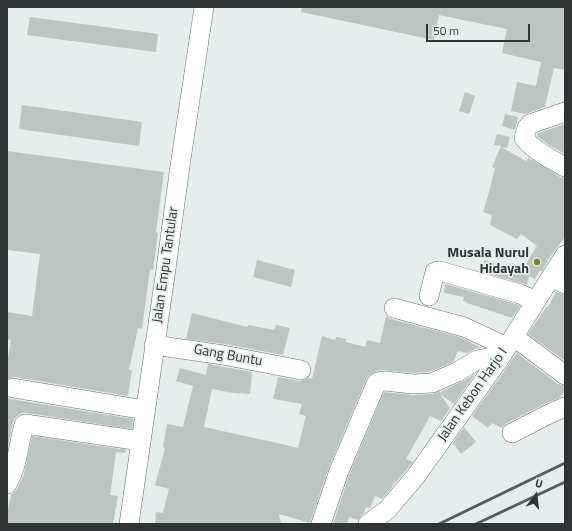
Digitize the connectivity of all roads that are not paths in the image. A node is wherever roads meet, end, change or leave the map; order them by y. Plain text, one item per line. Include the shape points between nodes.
1 (204, 7) edge
2 (565, 112) edge
3 (565, 167) edge
4 (565, 255) edge
5 (558, 280) edge
6 (429, 296) dead end
7 (536, 301) junction
8 (394, 308) dead end
9 (154, 345) junction
10 (508, 346) junction
11 (301, 370) dead end
12 (565, 375) edge
13 (13, 388) dead end
14 (565, 407) edge
15 (145, 410) junction
16 (512, 434) dead end
17 (141, 441) junction
18 (7, 484) edge
19 (129, 524) edge
20 (322, 524) edge
21 (368, 524) edge

1 - 9 street, Jalan Empu Tantular
2 - 3 street via 530,124 526,128 524,138 536,149
4 - 5 street, Jalan Kebon Harjo I
5 - 7 street, Jalan Kebon Harjo I
6 - 7 street via 435,272 440,271
7 - 10 street, Jalan Kebon Harjo I
8 - 10 street via 464,327
9 - 11 street, Gang Buntu
9 - 15 street, Jalan Empu Tantular
10 - 12 street
10 - 20 street via 432,383 378,382 339,471
10 - 21 street, Jalan Kebon Harjo I via 416,476 387,510
13 - 15 street
14 - 16 street
15 - 17 street, Jalan Empu Tantular
17 - 18 street via 26,424 22,430 17,462
17 - 19 street, Jalan Empu Tantular

